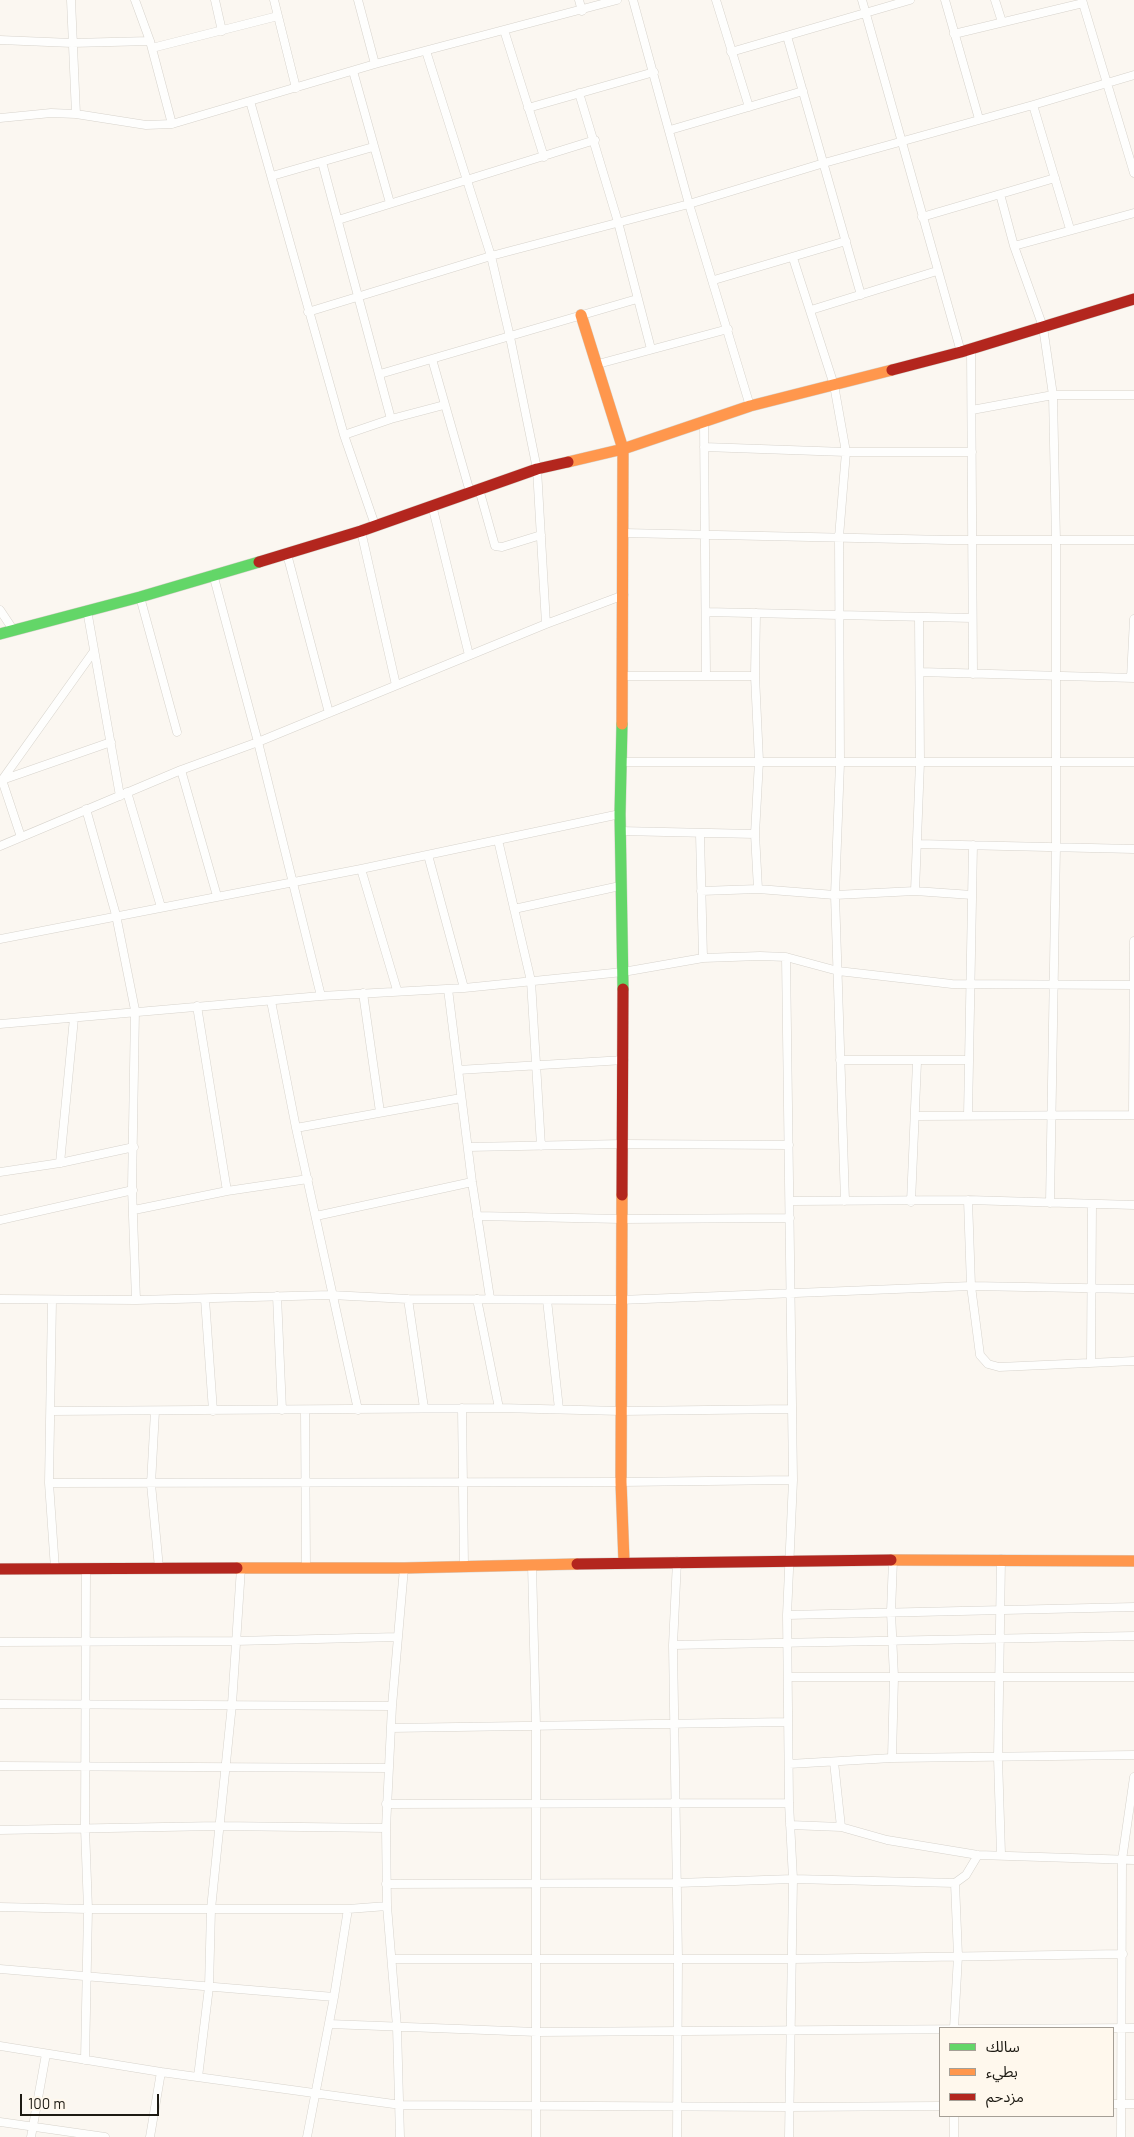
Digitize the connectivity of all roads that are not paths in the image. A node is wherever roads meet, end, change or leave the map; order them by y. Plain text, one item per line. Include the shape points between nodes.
1 (71, 0) edge
2 (135, 0) edge
3 (215, 0) edge
4 (274, 0) edge
5 (358, 0) edge
6 (579, 0) edge
7 (617, 0) edge
8 (633, 0) edge
9 (716, 0) edge
10 (862, 0) edge
11 (910, 0) edge
12 (945, 0) edge
13 (996, 0) edge
14 (1082, 2) edge
15 (582, 10) junction
16 (866, 12) junction
17 (278, 16) junction
18 (1002, 22) junction
19 (504, 30) junction
20 (222, 31) junction
21 (954, 34) junction
22 (788, 36) junction
23 (0, 40) edge
24 (72, 43) junction
25 (151, 45) junction
26 (426, 52) junction
27 (731, 52) junction
28 (375, 64) junction
29 (353, 71) junction
30 (654, 72) junction
31 (1134, 75) edge
32 (1106, 84) junction
33 (296, 88) junction
34 (803, 91) junction
35 (579, 93) junction
36 (250, 101) junction
37 (1033, 106) junction
38 (749, 107) junction
39 (528, 108) junction
40 (76, 114) junction
41 (0, 118) edge
42 (979, 119) junction
43 (172, 124) junction
44 (670, 130) junction
45 (595, 140) junction
46 (902, 142) junction
47 (373, 147) junction
48 (544, 157) junction
49 (322, 162) junction
50 (824, 163) junction
51 (1134, 173) edge
52 (272, 176) junction
53 (1055, 178) junction
54 (466, 181) junction
55 (1000, 194) junction
56 (390, 203) junction
57 (689, 204) junction
58 (1134, 213) edge
59 (922, 217) junction
60 (338, 220) junction
61 (618, 222) junction
62 (1070, 229) junction
63 (846, 241) junction
64 (1014, 246) junction
65 (491, 256) junction
66 (793, 258) junction
67 (937, 271) junction
68 (714, 280) junction
69 (861, 295) junction
70 (359, 296) junction
71 (1134, 299) edge
72 (637, 300) junction
73 (811, 310) junction
74 (308, 312) junction
75 (581, 316) junction
76 (1043, 327) junction
77 (728, 329) junction
78 (510, 337) junction
79 (651, 349) junction
80 (966, 350) junction
81 (432, 359) junction
82 (598, 364) junction
83 (380, 374) junction
84 (834, 385) junction
85 (1052, 395) junction
86 (1134, 395) edge
87 (444, 404) junction
88 (750, 406) junction
89 (972, 410) junction
90 (391, 418) junction
91 (704, 423) junction
92 (344, 435) junction
93 (704, 447) junction
94 (623, 449) junction
95 (846, 452) junction
96 (972, 452) junction
97 (537, 468) junction
98 (474, 490) junction
99 (432, 505) junction
100 (375, 525) junction
101 (361, 531) junction
102 (624, 533) junction
103 (541, 534) junction
104 (704, 534) junction
105 (839, 537) junction
106 (971, 540) junction
107 (1134, 540) edge
108 (1056, 541) junction
109 (287, 554) junction
110 (213, 574) junction
111 (624, 595) junction
112 (140, 597) junction
113 (0, 610) edge
114 (87, 610) junction
115 (706, 612) junction
116 (756, 613) junction
117 (839, 614) junction
118 (919, 617) junction
119 (972, 618) junction
120 (1134, 621) edge
121 (546, 624) junction
122 (14, 630) junction
123 (0, 634) edge
124 (94, 651) junction
125 (469, 655) junction
126 (920, 672) junction
127 (973, 674) junction
128 (622, 676) junction
129 (706, 676) junction
130 (755, 676) junction
131 (1056, 676) junction
132 (1133, 678) edge
133 (396, 685) junction
134 (329, 713) junction
135 (177, 732) dead end
136 (111, 742) junction
137 (258, 742) junction
138 (759, 761) junction
139 (621, 762) junction
140 (920, 762) junction
141 (1055, 762) junction
142 (1134, 762) edge
143 (840, 763) junction
144 (181, 770) junction
145 (1, 780) edge
146 (123, 794) junction
147 (86, 809) junction
148 (620, 814) junction
149 (620, 831) junction
150 (700, 834) junction
151 (756, 834) junction
152 (21, 837) junction
153 (498, 840) junction
154 (918, 844) junction
155 (973, 844) junction
156 (0, 846) edge
157 (1056, 846) junction
158 (1134, 849) edge
159 (428, 855) junction
160 (361, 869) junction
161 (293, 880) junction
162 (620, 886) junction
163 (758, 889) junction
164 (701, 891) junction
165 (915, 891) junction
166 (835, 895) junction
167 (972, 895) junction
168 (217, 896) junction
169 (161, 906) junction
170 (514, 909) junction
171 (116, 915) junction
172 (0, 940) edge
173 (1134, 941) edge
174 (786, 957) junction
175 (703, 958) junction
176 (838, 971) junction
177 (623, 972) junction
178 (531, 981) junction
179 (1054, 983) junction
180 (972, 984) junction
181 (1133, 985) edge
182 (464, 988) junction
183 (448, 989) junction
184 (397, 990) junction
185 (363, 993) junction
186 (321, 996) junction
187 (271, 1001) junction
188 (197, 1006) junction
189 (136, 1010) junction
190 (74, 1018) junction
191 (0, 1024) edge
192 (624, 1060) junction
193 (840, 1060) junction
194 (968, 1060) junction
195 (917, 1062) junction
196 (536, 1064) junction
197 (1133, 1065) edge
198 (458, 1070) junction
199 (461, 1098) junction
200 (380, 1112) junction
201 (1133, 1115) edge
202 (915, 1116) junction
203 (968, 1116) junction
204 (1050, 1116) junction
205 (296, 1128) junction
206 (623, 1144) junction
207 (789, 1145) junction
208 (541, 1146) junction
209 (134, 1147) junction
210 (468, 1147) junction
211 (60, 1163) junction
212 (0, 1172) edge
213 (308, 1179) junction
214 (472, 1182) junction
215 (133, 1190) junction
216 (227, 1191) junction
217 (968, 1200) junction
218 (791, 1201) junction
219 (845, 1202) junction
220 (911, 1202) junction
221 (1050, 1203) junction
222 (1092, 1204) junction
223 (1134, 1204) edge
224 (134, 1210) junction
225 (316, 1216) junction
226 (477, 1216) junction
227 (790, 1218) junction
228 (621, 1219) junction
229 (0, 1220) edge
230 (971, 1286) junction
231 (1092, 1289) junction
232 (1134, 1289) edge
233 (331, 1295) junction
234 (790, 1295) junction
235 (276, 1296) junction
236 (477, 1298) junction
237 (490, 1298) junction
238 (205, 1299) junction
239 (408, 1299) junction
240 (0, 1300) edge
241 (52, 1300) junction
242 (136, 1300) junction
243 (546, 1300) junction
244 (620, 1300) junction
245 (1134, 1361) edge
246 (1091, 1362) junction
247 (424, 1408) junction
248 (462, 1408) junction
249 (498, 1408) junction
250 (559, 1409) junction
251 (792, 1409) junction
252 (155, 1410) junction
253 (282, 1410) junction
254 (305, 1410) junction
255 (358, 1410) junction
256 (51, 1411) junction
257 (213, 1411) junction
258 (621, 1411) junction
259 (793, 1480) junction
260 (306, 1482) junction
261 (621, 1482) junction
262 (49, 1483) junction
263 (463, 1483) junction
264 (151, 1484) junction
265 (1001, 1559) junction
266 (790, 1560) junction
267 (893, 1560) junction
268 (678, 1561) junction
269 (1134, 1561) edge
270 (624, 1562) junction
271 (532, 1565) junction
272 (464, 1566) junction
273 (86, 1568) junction
274 (159, 1568) junction
275 (241, 1568) junction
276 (306, 1568) junction
277 (404, 1568) junction
278 (55, 1569) junction
279 (0, 1570) edge
280 (1134, 1606) edge
281 (999, 1610) junction
282 (891, 1612) junction
283 (787, 1616) junction
284 (1134, 1636) edge
285 (398, 1637) junction
286 (999, 1638) junction
287 (86, 1640) junction
288 (235, 1641) junction
289 (0, 1642) edge
290 (893, 1642) junction
291 (788, 1643) junction
292 (673, 1644) junction
293 (894, 1677) junction
294 (999, 1677) junction
295 (1134, 1677) edge
296 (788, 1678) junction
297 (86, 1703) junction
298 (0, 1704) edge
299 (232, 1704) junction
300 (392, 1706) junction
301 (788, 1722) junction
302 (675, 1723) junction
303 (536, 1726) junction
304 (390, 1728) junction
305 (1134, 1755) edge
306 (892, 1758) junction
307 (998, 1758) junction
308 (834, 1762) junction
309 (789, 1764) junction
310 (0, 1766) edge
311 (87, 1766) junction
312 (226, 1767) junction
313 (389, 1768) junction
314 (1134, 1777) edge
315 (676, 1803) junction
316 (789, 1803) junction
317 (386, 1804) junction
318 (536, 1804) junction
319 (790, 1825) junction
320 (218, 1826) junction
321 (841, 1827) junction
322 (85, 1828) junction
323 (386, 1828) junction
324 (0, 1830) edge
325 (1001, 1854) junction
326 (978, 1855) junction
327 (1122, 1860) junction
328 (1134, 1860) edge
329 (793, 1879) junction
330 (678, 1883) junction
331 (955, 1883) junction
332 (386, 1884) junction
333 (536, 1884) junction
334 (387, 1906) junction
335 (0, 1907) edge
336 (212, 1909) junction
337 (348, 1909) junction
338 (88, 1910) junction
339 (1122, 1954) junction
340 (958, 1956) junction
341 (536, 1958) junction
342 (678, 1958) junction
343 (792, 1958) junction
344 (392, 1959) junction
345 (0, 1969) edge
346 (87, 1977) junction
347 (209, 1987) junction
348 (334, 1997) junction
349 (328, 2024) junction
350 (954, 2027) edge
351 (397, 2028) junction
352 (939, 2028) edge
353 (1114, 2028) edge
354 (1122, 2028) junction
355 (1134, 2028) edge
356 (791, 2030) junction
357 (537, 2032) junction
358 (677, 2032) junction
359 (0, 2046) edge
360 (46, 2054) junction
361 (86, 2060) junction
362 (161, 2072) junction
363 (198, 2077) junction
364 (314, 2094) junction
365 (1114, 2104) edge
366 (1122, 2104) junction
367 (1134, 2104) edge
368 (401, 2105) junction
369 (536, 2106) junction
370 (677, 2106) junction
371 (939, 2106) edge
372 (789, 2108) junction
373 (954, 2117) edge
374 (0, 2122) edge
375 (33, 2127) junction
376 (32, 2137) edge
377 (105, 2137) edge
378 (150, 2137) edge
379 (307, 2137) edge
380 (400, 2137) edge
381 (536, 2137) edge
382 (677, 2137) edge
383 (789, 2137) edge
384 (954, 2137) edge
385 (1121, 2137) edge

1 - 24 street
2 - 25 street
3 - 20 street
4 - 17 street
5 - 28 street
6 - 15 street
7 - 15 street
8 - 30 street
9 - 27 street
10 - 16 street
11 - 16 street
12 - 21 street
13 - 18 street
14 - 18 street
14 - 32 street
15 - 19 street
16 - 22 street
16 - 46 street
17 - 20 street
17 - 33 street
18 - 21 street
19 - 26 street
19 - 39 street
20 - 25 street
21 - 42 street
22 - 27 street
22 - 34 street
23 - 24 street
24 - 25 street
24 - 40 street
25 - 43 street
26 - 28 street
26 - 54 street
27 - 38 street
28 - 29 street
29 - 33 street
29 - 47 street
30 - 35 street
30 - 44 street
31 - 32 street
32 - 37 street
32 - 51 street
33 - 36 street
34 - 38 street
34 - 50 street
35 - 39 street
35 - 45 street
36 - 43 street
36 - 52 street
37 - 42 street
37 - 53 street
38 - 44 street
39 - 48 street
40 - 41 street
40 - 43 street via 120,122
42 - 46 street
44 - 57 street
45 - 48 street
45 - 61 street
46 - 50 street
46 - 59 street
47 - 49 street
47 - 56 street
48 - 54 street
49 - 52 street
49 - 60 street
50 - 57 street
50 - 63 street
52 - 74 street
53 - 55 street
53 - 62 street
54 - 56 street
54 - 65 street
55 - 59 street
55 - 64 street
56 - 60 street
57 - 61 street
57 - 68 street
58 - 62 street
59 - 67 street
60 - 70 street
61 - 65 street
61 - 72 street
62 - 64 street
63 - 66 street
63 - 69 street
64 - 76 street
65 - 70 street
65 - 78 street
66 - 68 street
66 - 73 street
67 - 69 street
67 - 80 street
68 - 77 street
69 - 73 street
70 - 74 street
70 - 83 street
71 - 76 main road
72 - 75 street
72 - 79 street
73 - 84 street
74 - 92 street
75 - 78 street
75 - 82 main road
76 - 80 main road
76 - 85 street
77 - 79 street
77 - 88 street
78 - 81 street
78 - 97 street
79 - 82 street
80 - 84 main road
80 - 89 street
81 - 83 street
81 - 87 street
82 - 94 main road
83 - 90 street
84 - 88 main road
84 - 95 street
85 - 86 street
85 - 89 street
85 - 108 street
87 - 90 street
87 - 98 street
88 - 91 main road
89 - 96 street
90 - 92 street
91 - 93 street
91 - 94 main road
92 - 100 street
93 - 95 street
93 - 104 street
94 - 97 main road
94 - 102 main road
95 - 96 street
95 - 105 street
96 - 106 street
97 - 98 main road
97 - 103 street
98 - 99 main road
98 - 103 street via 495,546 502,547
99 - 100 main road
99 - 125 street
100 - 101 main road
101 - 109 main road
101 - 133 street
102 - 104 street
102 - 111 main road
103 - 121 street
104 - 105 street
104 - 115 street
105 - 106 street
105 - 117 street
106 - 108 street
106 - 119 street
107 - 108 street
108 - 131 street
109 - 110 main road
109 - 134 street
110 - 112 main road
110 - 137 street
111 - 121 street
111 - 128 main road
112 - 114 main road
112 - 135 street
113 - 122 street
114 - 122 main road
114 - 124 street
115 - 116 street
115 - 129 street
116 - 117 street
116 - 130 street
117 - 118 street
117 - 143 street
118 - 119 street
118 - 126 street
119 - 127 street
120 - 132 street
121 - 125 street
122 - 123 main road
124 - 136 street
124 - 145 street
125 - 133 street
126 - 127 street
126 - 140 street
127 - 131 street
128 - 129 street
128 - 139 main road
129 - 130 street
130 - 138 street
131 - 132 street
131 - 141 street
133 - 134 street
134 - 137 street
136 - 145 street
136 - 146 street
137 - 144 street
137 - 161 street
138 - 139 street
138 - 143 street
138 - 151 street
139 - 148 main road
140 - 141 street
140 - 143 street
140 - 154 street
141 - 142 street
141 - 157 street
143 - 166 street
144 - 146 street
144 - 168 street
145 - 152 street
146 - 147 street
146 - 169 street
147 - 152 street
147 - 171 street
148 - 149 main road
148 - 153 street
149 - 150 street
149 - 162 main road
150 - 151 street
150 - 164 street
151 - 163 street
152 - 156 street
153 - 159 street
153 - 170 street
154 - 155 street
154 - 165 street
155 - 157 street
155 - 167 street
157 - 158 street
157 - 179 street
159 - 160 street
159 - 182 street
160 - 161 street
160 - 184 street
161 - 168 street
161 - 186 street
162 - 170 street
162 - 177 main road
163 - 164 street
163 - 166 street
164 - 175 street
165 - 166 street
165 - 167 street
166 - 176 street
167 - 180 street
168 - 169 street
169 - 171 street
170 - 178 street
171 - 172 street
171 - 189 street
173 - 181 street
174 - 175 street
174 - 176 street
174 - 207 street
175 - 177 street
176 - 180 street
176 - 193 street
177 - 178 street
177 - 192 main road
178 - 182 street
178 - 196 street
179 - 180 street
179 - 181 street
179 - 204 street
180 - 194 street
181 - 197 street
182 - 183 street
183 - 184 street
183 - 198 street
184 - 185 street
185 - 186 street
185 - 200 street
186 - 187 street
187 - 188 street
187 - 205 street
188 - 189 street
188 - 216 street
189 - 190 street
189 - 209 street
190 - 191 street
190 - 211 street
192 - 196 street
192 - 206 main road
193 - 195 street
193 - 219 street
194 - 195 street
194 - 203 street
195 - 202 street
196 - 198 street
196 - 208 street
197 - 201 street
198 - 199 street
199 - 200 street
199 - 210 street
200 - 205 street
201 - 204 street
202 - 203 street
202 - 220 street
203 - 204 street
204 - 221 street
205 - 213 street
206 - 207 street
206 - 208 street
206 - 228 main road
207 - 218 street
208 - 210 street
209 - 211 street
209 - 215 street
210 - 214 street
211 - 212 street
213 - 216 street
213 - 225 street
214 - 225 street
214 - 226 street
215 - 224 street
215 - 229 street
216 - 224 street
217 - 220 street
217 - 221 street
217 - 230 street
218 - 219 street
218 - 227 street
219 - 220 street
221 - 222 street
222 - 223 street
222 - 231 street
224 - 242 street
225 - 233 street
226 - 228 street
226 - 237 street
227 - 228 street
227 - 234 street
228 - 244 main road
230 - 231 street
230 - 234 street
230 - 246 street via 980,1355 988,1364 999,1367
231 - 232 street
231 - 246 street
233 - 235 street
233 - 239 street
233 - 255 street
234 - 244 street
234 - 251 street
235 - 238 street
235 - 253 street
236 - 237 street
236 - 239 street
236 - 249 street
237 - 243 street
238 - 242 street
238 - 257 street
239 - 247 street
240 - 241 street
241 - 242 street
241 - 256 street
243 - 244 street
243 - 250 street
244 - 258 main road
245 - 246 street
247 - 248 street
247 - 255 street
248 - 249 street
248 - 263 street
249 - 250 street
250 - 258 street
251 - 258 street
251 - 259 street
252 - 256 street
252 - 257 street
252 - 264 street
253 - 254 street
253 - 257 street
254 - 255 street
254 - 260 street
256 - 262 street
258 - 261 main road
259 - 261 street
259 - 266 street
260 - 263 street
260 - 264 street
260 - 276 street
261 - 263 street
261 - 270 main road
262 - 264 street
262 - 278 street
263 - 272 street
264 - 274 street
265 - 267 main road
265 - 269 main road
265 - 281 street
266 - 267 main road
266 - 268 main road
266 - 283 street
267 - 282 street
268 - 270 main road
268 - 292 street
270 - 271 main road
271 - 272 main road
271 - 303 street
272 - 277 main road
273 - 274 main road
273 - 278 main road
273 - 287 street
274 - 275 main road
275 - 276 main road
275 - 288 street
276 - 277 main road
277 - 285 street
278 - 279 main road
280 - 281 street
281 - 282 street
281 - 286 street
282 - 283 street
282 - 290 street
283 - 291 street
284 - 286 street
285 - 288 street
285 - 300 street
286 - 290 street
286 - 294 street
287 - 288 street
287 - 289 street
287 - 297 street
288 - 299 street
290 - 291 street
290 - 293 street
291 - 292 street
291 - 296 street
292 - 302 street
293 - 294 street
293 - 296 street
293 - 306 street
294 - 295 street
294 - 307 street
296 - 301 street
297 - 298 street
297 - 299 street
297 - 311 street
299 - 300 street
299 - 312 street
300 - 304 street
301 - 302 street
301 - 309 street
302 - 303 street
302 - 315 street
303 - 304 street
303 - 318 street
304 - 313 street
305 - 307 street
306 - 307 street
306 - 308 street
307 - 325 street
308 - 309 street
308 - 321 street
309 - 316 street
310 - 311 street
311 - 312 street
311 - 322 street
312 - 313 street
312 - 320 street
313 - 317 street
314 - 327 street
315 - 316 street
315 - 318 street
315 - 330 street
316 - 319 street
317 - 318 street
317 - 323 street
318 - 333 street
319 - 321 street
319 - 329 street
320 - 322 street
320 - 323 street
320 - 336 street
321 - 326 street via 887,1840
322 - 324 street
322 - 338 street
323 - 332 street
325 - 326 street
325 - 327 street
326 - 331 street via 966,1875
327 - 328 street
327 - 339 street
329 - 330 street
329 - 331 street
329 - 343 street
330 - 333 street
330 - 342 street
331 - 340 street
332 - 333 street
332 - 334 street
333 - 341 street
334 - 337 street
334 - 344 street
335 - 338 street
336 - 337 street
336 - 338 street
336 - 347 street
337 - 348 street
338 - 346 street
339 - 340 street
339 - 354 street
340 - 343 street
340 - 350 street
341 - 342 street
341 - 344 street
341 - 357 street
342 - 343 street
342 - 358 street
343 - 356 street
344 - 351 street
345 - 346 street
346 - 347 street
346 - 361 street
347 - 348 street
347 - 363 street
348 - 349 street
349 - 351 street
349 - 364 street
351 - 357 street
351 - 368 street
352 - 356 street
353 - 354 street
354 - 355 street
354 - 366 street
356 - 358 street
356 - 372 street
357 - 358 street
357 - 369 street
358 - 370 street
359 - 360 street
360 - 361 street
360 - 375 street
361 - 362 street
362 - 363 street
362 - 378 street
363 - 364 street
364 - 368 street
364 - 379 street
365 - 366 street
366 - 367 street
366 - 385 street
368 - 369 street
368 - 380 street
369 - 370 street
369 - 381 street
370 - 372 street
370 - 382 street
371 - 372 street
372 - 383 street
373 - 384 street
374 - 375 street
375 - 376 street
375 - 377 street

